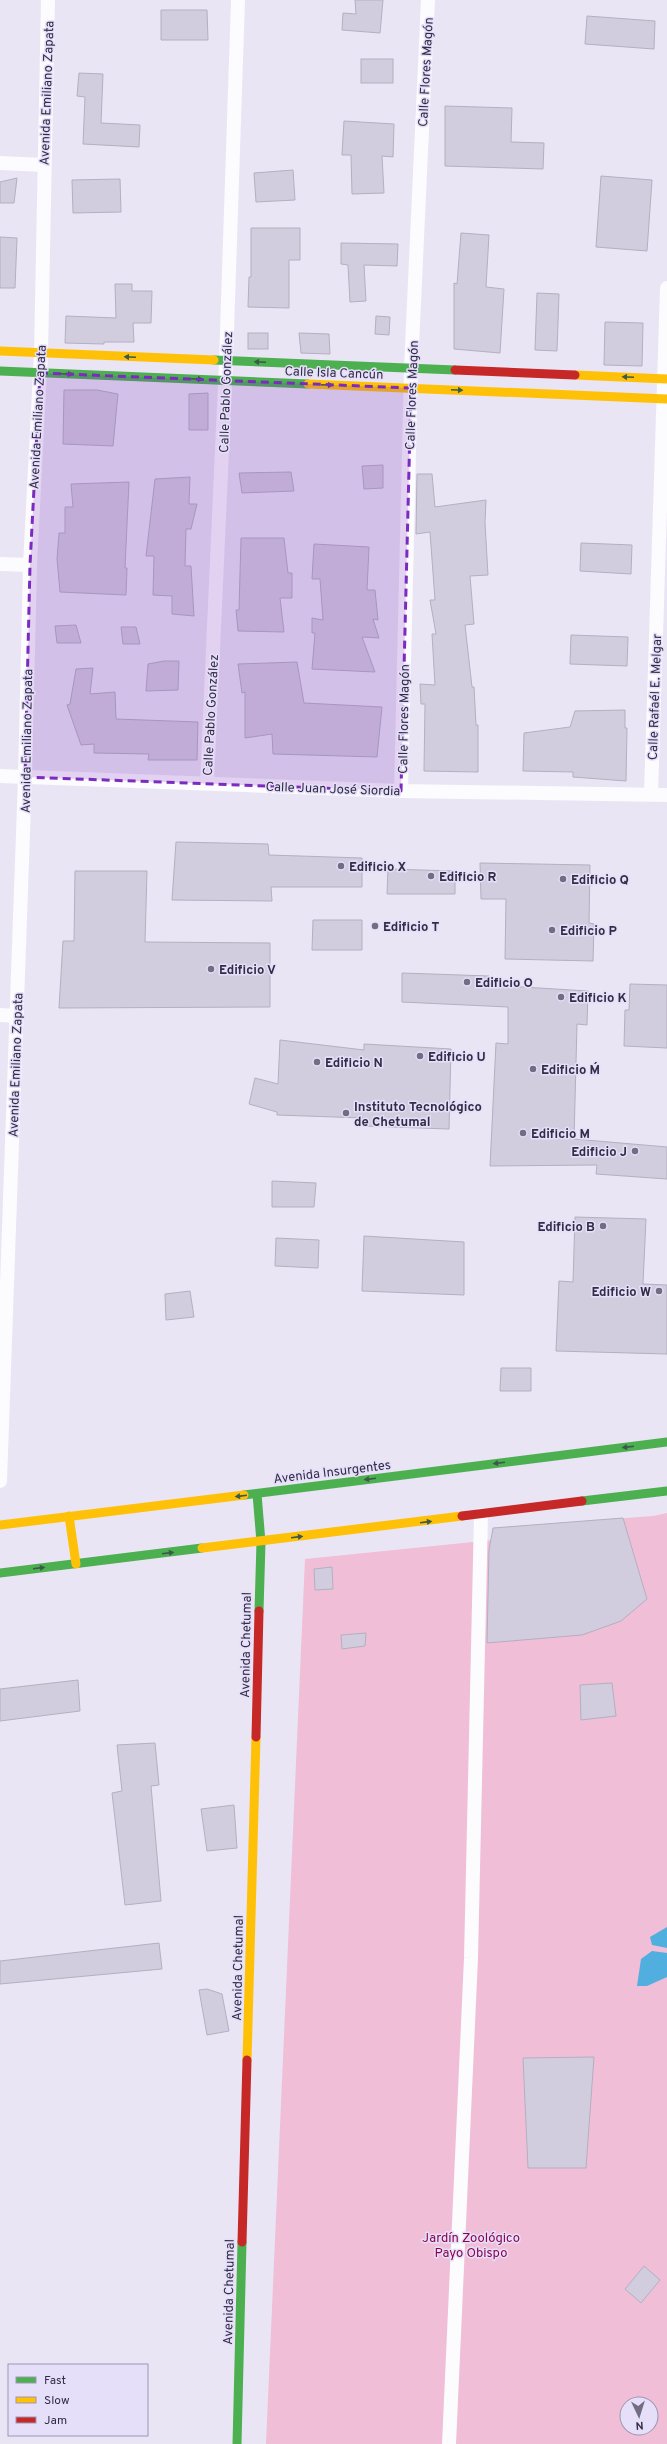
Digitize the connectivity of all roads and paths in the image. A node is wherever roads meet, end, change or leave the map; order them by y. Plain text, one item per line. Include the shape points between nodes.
1 (48, 0) edge
2 (238, 0) edge
3 (428, 0) edge
4 (0, 163) edge
5 (44, 165) junction
6 (667, 288) edge
7 (0, 351) edge
8 (41, 353) junction
9 (226, 361) junction
10 (411, 368) junction
11 (0, 371) edge
12 (40, 373) junction
13 (665, 379) edge
14 (226, 380) junction
15 (411, 388) junction
16 (665, 399) edge
17 (0, 564) edge
18 (30, 565) junction
19 (0, 776) edge
20 (25, 776) junction
21 (207, 783) junction
22 (401, 791) junction
23 (651, 794) junction
24 (667, 795) edge
25 (0, 1015) edge
26 (17, 1016) junction
27 (4, 1227) edge
28 (1, 1412) edge
29 (667, 1442) edge
30 (0, 1481) edge
31 (667, 1491) edge
32 (257, 1494) junction
33 (481, 1515) junction
34 (69, 1516) junction
35 (0, 1525) edge
36 (261, 1542) junction
37 (76, 1564) junction
38 (0, 1573) edge
39 (237, 2444) edge
40 (450, 2444) edge

1 - 5 street, Avenida Emiliano Zapata
2 - 9 street, Calle Pablo González
3 - 10 street, Calle Flores Magón
4 - 5 street
5 - 8 street, Avenida Emiliano Zapata
6 - 13 street, Calle Rafaél E. Melgar
7 - 8 main road, Calle Isla Cancún
9 -> 8 main road, Calle Isla Cancún
8 - 12 street, Avenida Emiliano Zapata
10 -> 9 main road, Calle Isla Cancún
9 - 14 street, Calle Pablo González
13 -> 10 main road, Calle Isla Cancún
10 - 15 street, Calle Flores Magón
11 - 12 main road, Calle Isla Cancún
12 -> 14 main road, Calle Isla Cancún
12 - 18 street, Avenida Emiliano Zapata
13 - 16 street, Calle Rafaél E. Melgar
14 -> 15 main road, Calle Isla Cancún
14 - 21 street, Calle Pablo González
15 -> 16 main road, Calle Isla Cancún
15 - 22 street, Calle Flores Magón
16 - 23 street, Calle Rafaél E. Melgar
17 - 18 street
18 - 20 street, Avenida Emiliano Zapata
19 - 20 street, Calle Juan José Siordia
20 - 21 street, Calle Juan José Siordia
20 - 26 street, Avenida Emiliano Zapata
21 - 22 street, Calle Juan José Siordia
22 - 23 street, Calle Juan José Siordia
23 - 24 street, Calle Juan José Siordia
25 - 26 street
26 - 27 street, Avenida Emiliano Zapata
27 - 28 street, Avenida Emiliano Zapata
28 - 30 street, Avenida Emiliano Zapata
29 -> 32 main road, Avenida Insurgentes
31 - 33 main road
32 -> 34 main road, Avenida Insurgentes
32 - 36 main road, Avenida Chetumal
36 -> 33 main road
33 - 40 street via 471,1958
34 - 35 main road, Avenida Insurgentes
34 - 37 main road
37 -> 36 main road
36 - 39 main road, Avenida Chetumal
38 -> 37 main road

